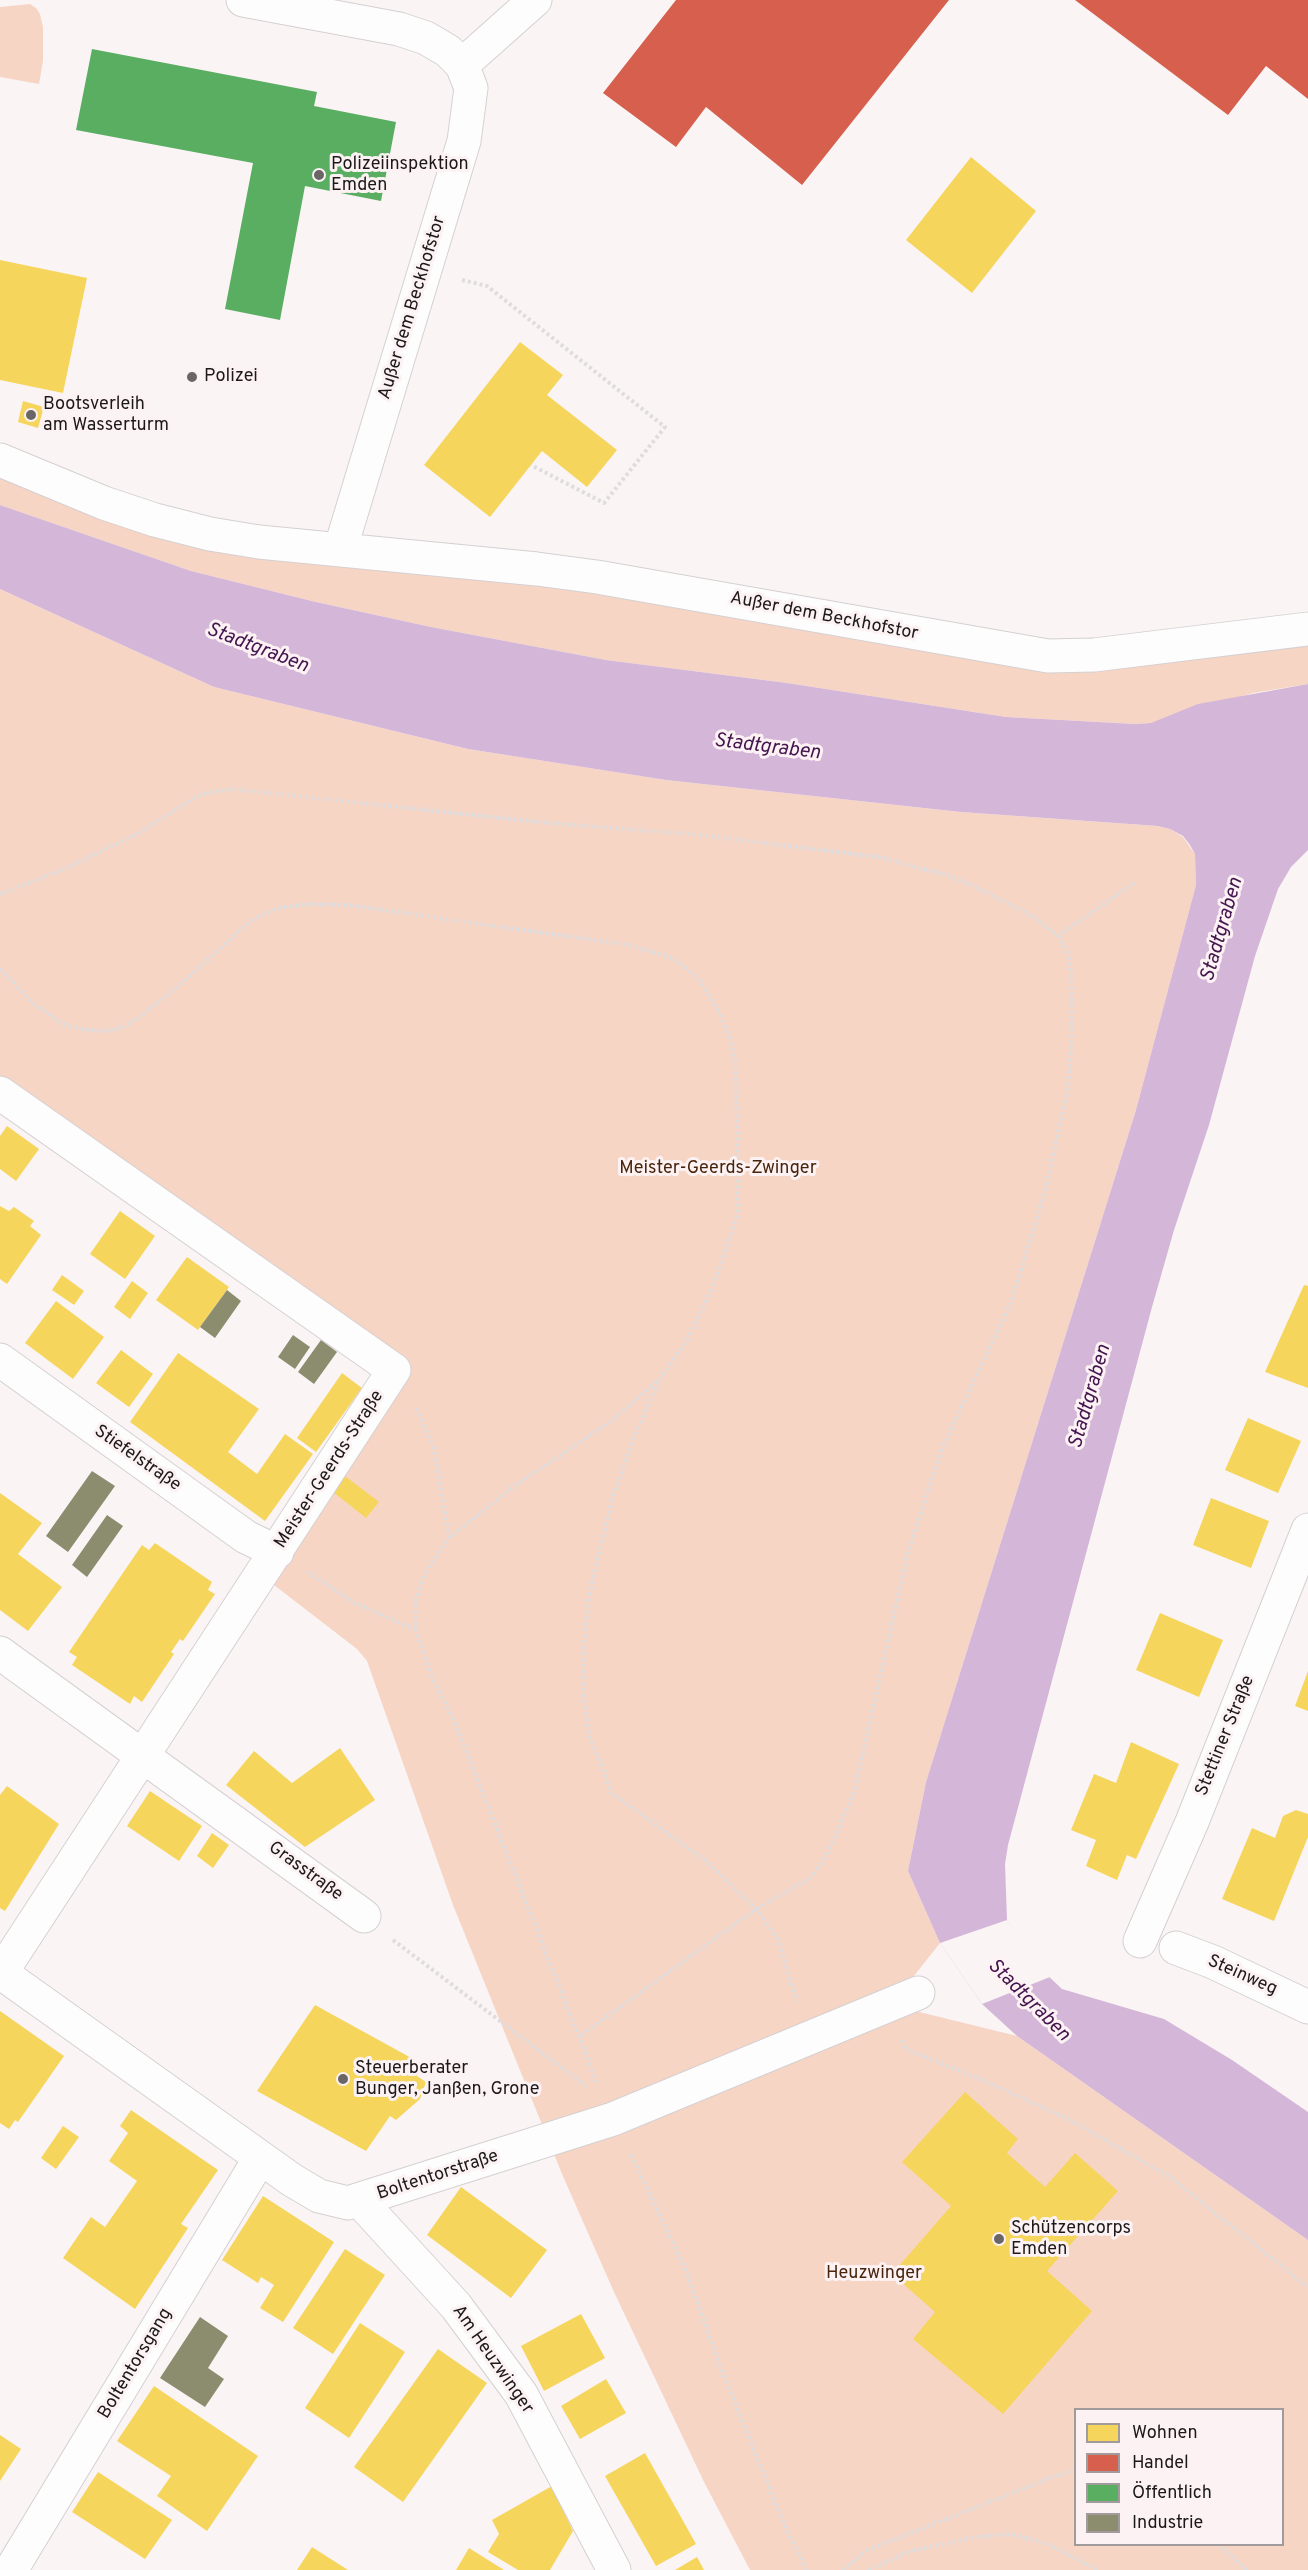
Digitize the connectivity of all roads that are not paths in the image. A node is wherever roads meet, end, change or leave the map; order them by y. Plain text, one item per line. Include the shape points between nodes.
1 (243, 0) edge
2 (535, 0) edge
3 (462, 65) junction
4 (0, 460) edge
5 (340, 550) junction
6 (1308, 629) edge
7 (0, 1093) edge
8 (0, 1360) edge
9 (1308, 1530) edge
10 (277, 1552) junction
11 (0, 1653) edge
12 (143, 1756) junction
13 (364, 1916) road end
14 (1140, 1941) dead end
15 (1176, 1948) dead end
16 (0, 1973) edge
17 (904, 1999) road end
18 (1308, 2007) edge
19 (260, 2158) junction
20 (360, 2201) junction
21 (9, 2562) edge
22 (601, 2563) edge

1 - 3 street via 399,29 426,38
2 - 3 street
3 - 5 street, Außer dem Beckhofstor via 471,88 464,141
4 - 5 street, Außer dem Beckhofstor via 155,520 259,542
5 - 6 street, Außer dem Beckhofstor via 597,577 1048,657
7 - 10 street, Meister-Geerds-Straße via 394,1370
8 - 10 street, Stiefelstraße via 246,1537
9 - 14 street, Stettiner Straße via 1192,1822
10 - 12 street, Meister-Geerds-Straße
11 - 12 street, Grasstraße
12 - 13 street, Grasstraße
12 - 16 street, Meister-Geerds-Straße
15 - 18 street, Steinweg
16 - 19 street, Boltentorstraße
17 - 20 street, Boltentorstraße via 613,2119
19 - 20 street, Boltentorstraße via 319,2196 348,2204
19 - 21 street, Boltentorsgang
20 - 22 street, Am Heuzwinger via 456,2306 521,2394

